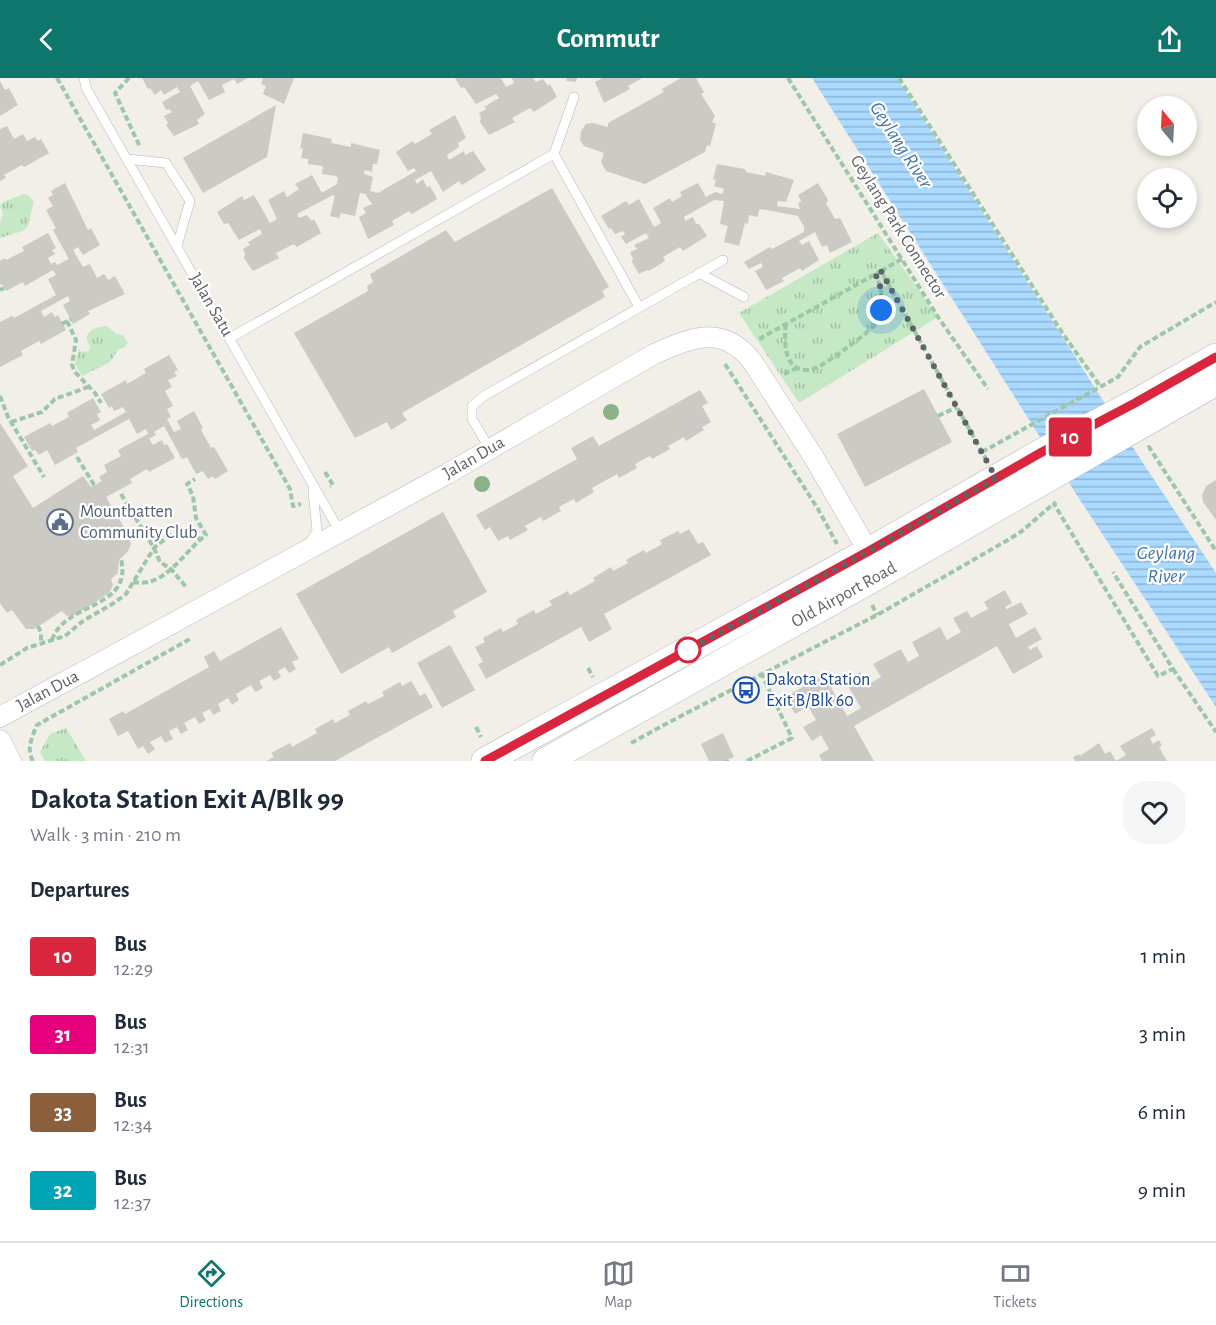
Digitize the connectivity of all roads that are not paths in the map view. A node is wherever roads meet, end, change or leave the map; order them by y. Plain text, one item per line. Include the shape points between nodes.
1 (84, 78) edge
2 (574, 96) dead end
3 (554, 154) junction
4 (127, 159) junction
5 (177, 246) junction
6 (723, 260) dead end
7 (699, 273) junction
8 (744, 297) dead end
9 (639, 307) junction
10 (230, 338) junction
11 (1216, 357) edge
12 (1216, 382) edge
13 (1140, 426) junction
14 (490, 449) junction
15 (1052, 475) junction
16 (312, 484) junction
17 (339, 532) junction
18 (305, 551) junction
19 (875, 563) junction
20 (0, 717) edge
21 (0, 740) edge
22 (12, 761) edge
23 (485, 761) edge
24 (546, 761) edge

1 - 4 lane, Jalan Satu
2 - 3 lane
3 - 9 lane
3 - 10 lane
4 - 5 lane, Jalan Satu
4 - 5 lane via 166,163 190,201
5 - 10 lane, Jalan Satu
6 - 7 lane
7 - 8 lane
7 - 9 lane
9 - 14 lane via 472,406 472,419
10 - 16 lane, Jalan Satu
11 - 13 main road
12 - 13 main road
13 - 15 main road, Old Airport Road
14 - 17 street, Jalan Dua
14 - 19 street, Jalan Dua via 654,354 688,339 729,341 752,361
15 - 19 main road, Old Airport Road
15 - 19 main road, Old Airport Road via 996,478
16 - 17 lane, Jalan Satu
16 - 18 lane via 317,531
17 - 18 street, Jalan Dua
18 - 20 street, Jalan Dua
19 - 23 main road, Old Airport Road
19 - 24 main road, Old Airport Road
21 - 22 street

